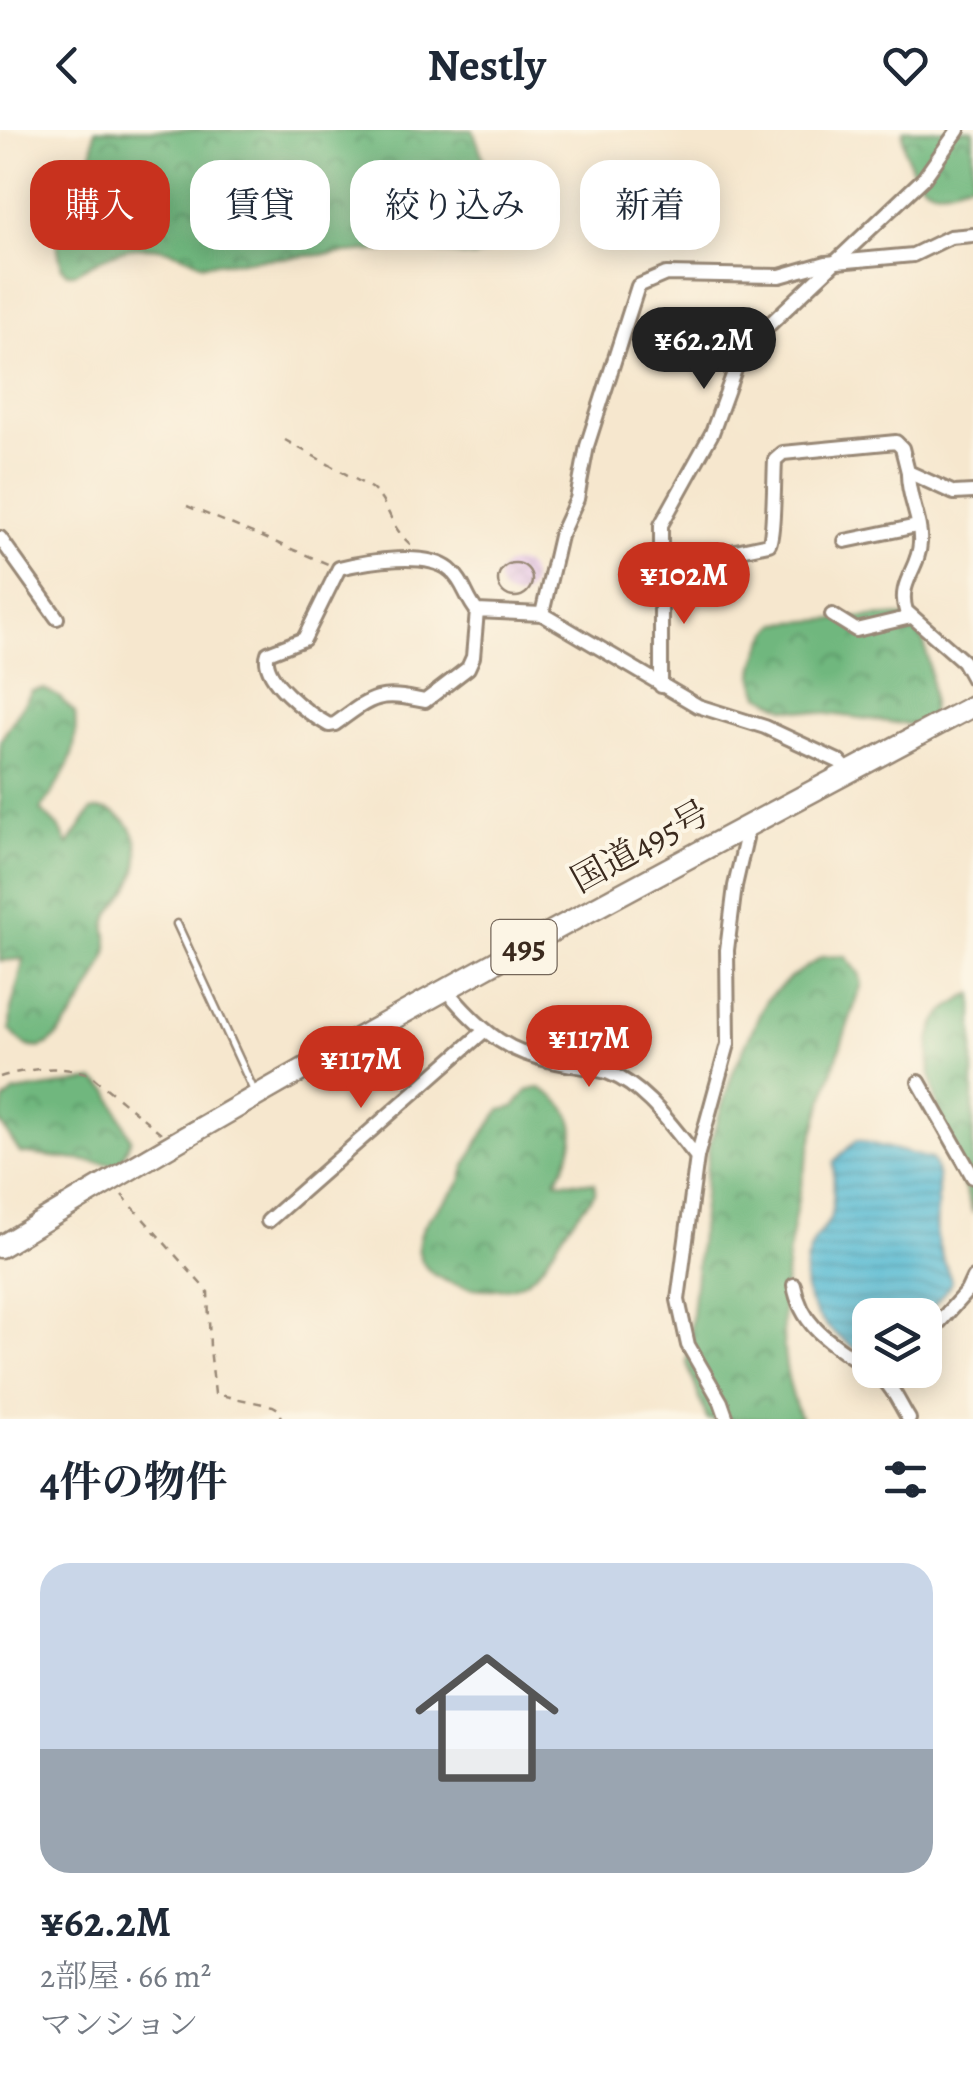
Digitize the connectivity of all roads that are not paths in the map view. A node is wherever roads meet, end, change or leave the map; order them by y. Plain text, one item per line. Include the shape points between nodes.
1 (958, 130) edge
2 (973, 235) edge
3 (836, 262) junction
4 (908, 472) junction
5 (973, 492) edge
6 (917, 526) junction
7 (0, 538) edge
8 (845, 542) dead end
9 (663, 566) junction
10 (477, 611) junction
11 (542, 614) junction
12 (832, 614) dead end
13 (57, 618) dead end
14 (911, 618) junction
15 (968, 657) edge
16 (973, 679) edge
17 (661, 686) junction
18 (973, 706) edge
19 (973, 718) edge
20 (849, 772) junction
21 (746, 838) junction
22 (177, 924) dead end
23 (454, 999) junction
24 (483, 1032) junction
25 (919, 1082) dead end
26 (257, 1097) junction
27 (697, 1157) junction
28 (973, 1176) edge
29 (82, 1200) junction
30 (268, 1221) dead end
31 (0, 1247) edge
32 (973, 1278) edge
33 (794, 1285) dead end
34 (942, 1319) edge
35 (852, 1358) edge
36 (890, 1388) edge
37 (727, 1419) edge
38 (909, 1419) edge

1 - 3 street via 924,178
2 - 3 street via 950,237 913,255
3 - 9 street via 749,344 712,433 662,525
3 - 11 street via 780,276 666,274 638,286
4 - 5 street via 954,493
4 - 6 street
4 - 9 street via 896,442 783,453 775,460 769,544
6 - 8 street
6 - 14 street via 920,542 903,593
7 - 13 street
9 - 17 street
10 - 10 street via 450,569 427,558 339,568 304,639 273,650 266,660 278,686 336,724 378,696 425,700 468,668
10 - 11 street
11 - 17 street
12 - 14 street via 856,630
14 - 15 street
15 - 16 street
17 - 20 street via 698,706 765,727
18 - 20 highway, 国道495号 / 495
19 - 21 highway, 国道495号 / 495
20 - 26 highway, 国道495号 / 495
21 - 23 highway, 国道495号 / 495
21 - 27 street via 727,950 728,1044
22 - 26 lane
23 - 24 street
23 - 29 highway, 国道495号 / 495 via 116,1188
24 - 27 street via 522,1054 608,1072 630,1084
24 - 30 street
25 - 28 street
26 - 29 highway, 国道495号 / 495
27 - 37 street via 678,1300 688,1345
29 - 31 highway, 国道495号 / 495
32 - 34 street
33 - 35 street via 814,1331
36 - 38 street

